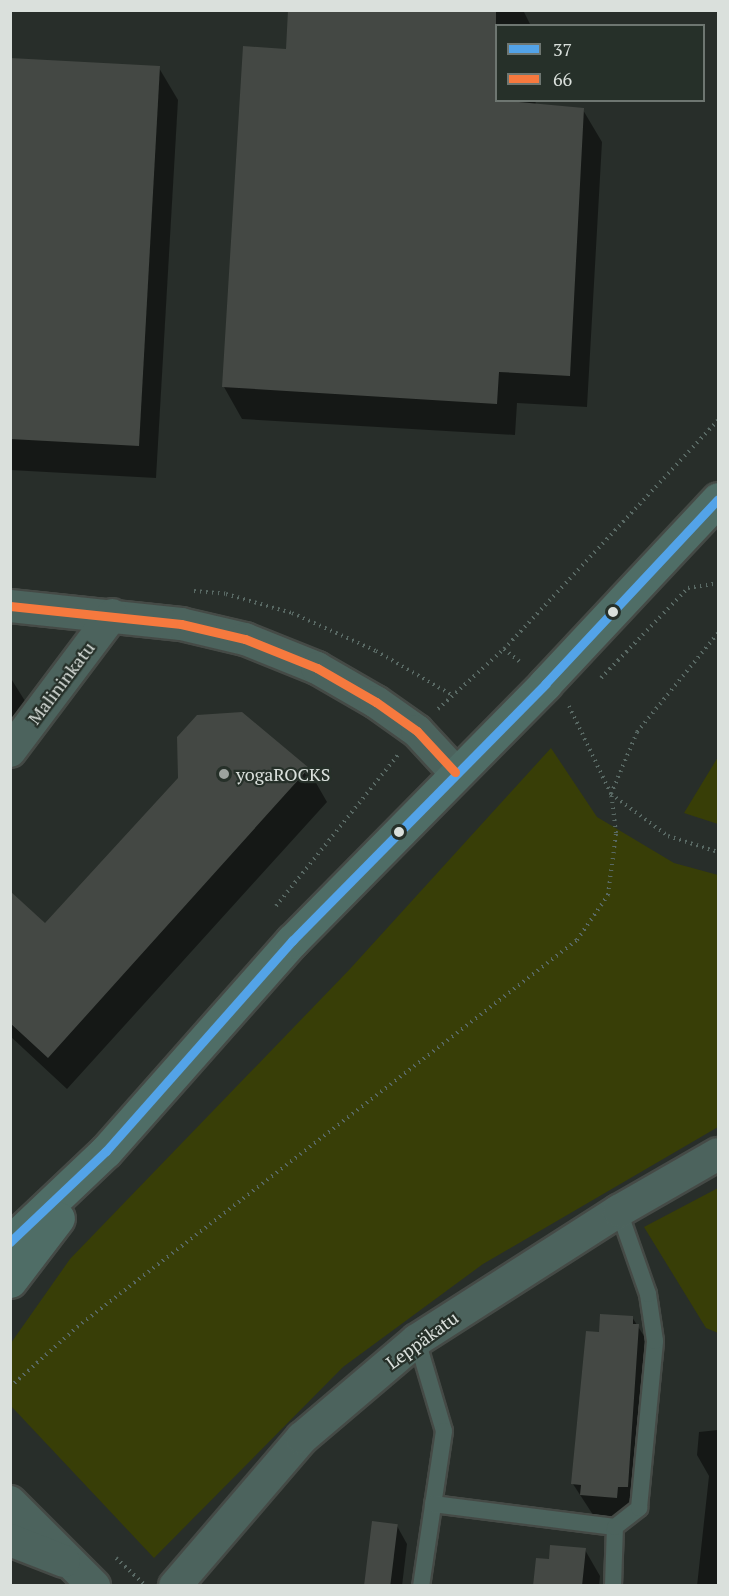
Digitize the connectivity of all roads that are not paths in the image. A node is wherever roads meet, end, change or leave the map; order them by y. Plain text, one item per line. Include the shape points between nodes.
1 (718, 498) edge
2 (10, 606) edge
3 (112, 615) junction
4 (10, 751) edge
5 (456, 772) junction
6 (106, 1151) junction
7 (718, 1154) edge
8 (619, 1211) junction
9 (10, 1242) edge
10 (10, 1281) edge
11 (417, 1340) junction
12 (10, 1503) edge
13 (433, 1504) junction
14 (615, 1527) junction
15 (10, 1540) edge
16 (85, 1575) edge
17 (175, 1586) edge
18 (421, 1586) edge
19 (613, 1586) edge

1 - 5 main road via 545,684
2 - 3 street
3 - 4 street, Malininkatu
3 - 5 street via 181,624 245,639 317,668 417,731
5 - 6 main road via 292,941
6 - 9 main road
6 - 10 main road
7 - 8 street, Leppäkatu
8 - 11 street, Leppäkatu
8 - 14 lane via 648,1294 655,1341 639,1508
11 - 13 lane via 444,1431
11 - 17 street, Leppäkatu via 302,1438
12 - 16 street
13 - 14 lane
13 - 18 lane
14 - 19 lane
15 - 16 street

